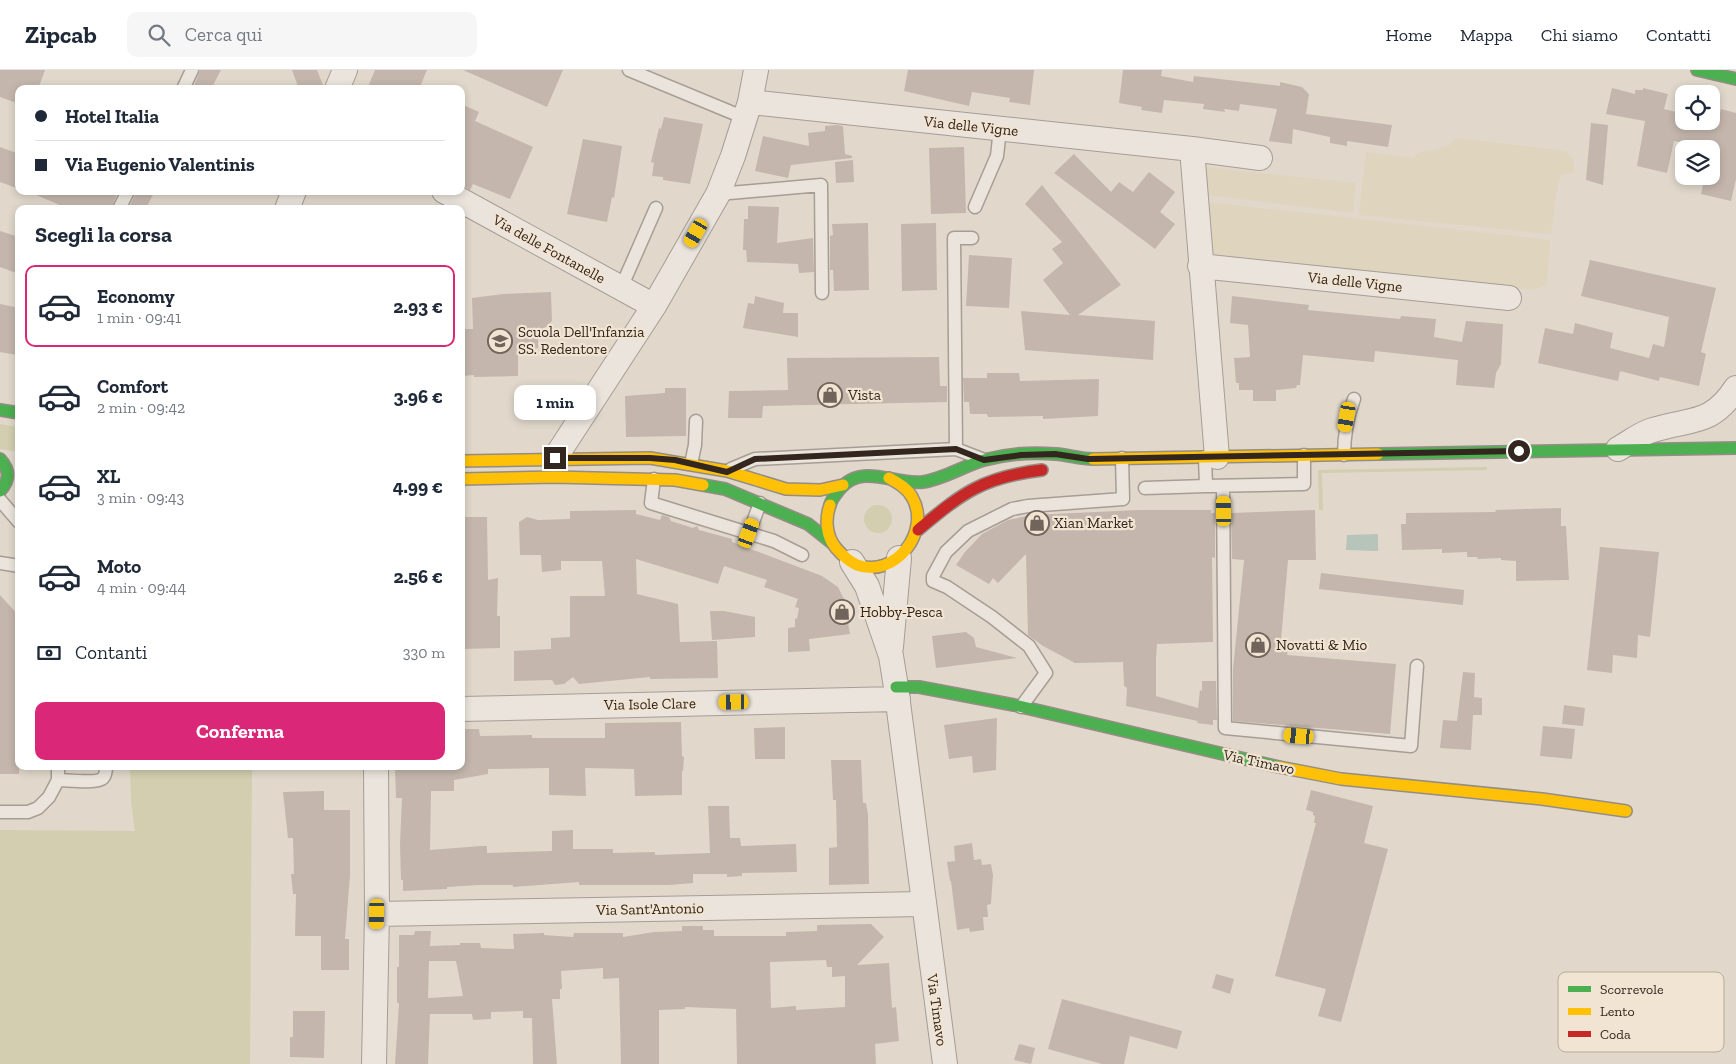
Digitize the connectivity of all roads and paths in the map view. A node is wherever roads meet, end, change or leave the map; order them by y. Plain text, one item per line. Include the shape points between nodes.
1 (192, 70) edge
2 (345, 70) edge
3 (629, 70) edge
4 (756, 70) edge
5 (1697, 70) edge
6 (1736, 79) edge
7 (184, 85) edge
8 (339, 85) edge
9 (747, 110) junction
10 (1000, 130) junction
11 (1192, 149) junction
12 (1260, 158) dead end
13 (718, 194) junction
14 (451, 195) edge
15 (975, 207) dead end
16 (656, 208) dead end
17 (972, 238) dead end
18 (1200, 266) junction
19 (621, 288) junction
20 (822, 292) dead end
21 (1509, 298) dead end
22 (654, 306) junction
23 (1736, 388) edge
24 (1354, 399) dead end
25 (0, 410) edge
26 (15, 412) edge
27 (696, 421) dead end
28 (1736, 448) edge
29 (956, 449) junction
30 (1618, 449) junction
31 (1304, 455) junction
32 (1344, 455) junction
33 (1211, 456) junction
34 (555, 458) junction
35 (1122, 458) junction
36 (1088, 459) junction
37 (984, 460) junction
38 (465, 461) edge
39 (2, 462) edge
40 (690, 464) junction
41 (15, 467) edge
42 (727, 472) junction
43 (889, 478) junction
44 (465, 479) edge
45 (654, 479) junction
46 (15, 484) edge
47 (843, 485) junction
48 (1206, 486) junction
49 (1224, 486) junction
50 (3, 488) edge
51 (1145, 488) dead end
52 (0, 500) edge
53 (760, 503) junction
54 (15, 517) edge
55 (918, 530) junction
56 (749, 533) junction
57 (832, 543) junction
58 (802, 555) dead end
59 (899, 558) junction
60 (852, 562) junction
61 (0, 563) edge
62 (15, 565) edge
63 (891, 656) junction
64 (1417, 666) dead end
65 (897, 693) junction
66 (1021, 707) junction
67 (465, 709) edge
68 (58, 770) edge
69 (106, 770) edge
70 (376, 770) edge
71 (58, 780) junction
72 (1626, 811) dead end
73 (0, 812) edge
74 (923, 904) junction
75 (377, 914) junction
76 (374, 1064) edge
77 (945, 1064) edge

1 - 7 lane
2 - 8 street
3 - 9 lane
4 - 9 street
5 - 6 main road
9 - 10 street, Via delle Vigne
9 - 13 street
10 - 11 street, Via delle Vigne
10 - 15 lane via 997,156
11 - 12 street, Via delle Vigne
11 - 18 street
13 - 20 lane via 821,185
13 - 22 street
14 - 19 street, Via delle Fontanelle
16 - 19 lane
17 - 29 lane via 954,238
18 - 21 street, Via delle Vigne
18 - 33 street
19 - 22 street, Via delle Fontanelle
22 - 34 street
23 - 30 street via 1714,413 1696,421 1651,430
24 - 32 lane via 1347,417
25 - 26 main road
27 - 40 lane
28 - 30 main road
29 - 37 lane
29 - 42 lane via 755,459
30 - 32 main road
31 - 32 main road
31 - 33 main road
31 - 49 lane via 1304,484
33 - 35 main road
33 - 48 lane
34 - 38 main road
34 - 40 main road via 650,458
35 - 36 main road
35 - 66 lane via 1123,499 1012,509 968,531 946,552 933,576 933,581 992,617 1029,646 1046,673
36 - 37 main road via 1055,454
36 - 55 main road via 993,480 952,502
37 - 43 main road via 922,482
39 - 41 main road
39 - 50 main road via 8,470
40 - 42 main road
42 - 47 main road via 786,489 820,490
43 - 47 main road via 865,475
43 - 55 main road via 903,486 913,499 918,514
44 - 45 main road, Via Timavo
45 - 53 main road, Via Timavo via 725,489
45 - 56 lane via 650,503
46 - 50 main road
47 - 57 main road via 829,506 826,518
48 - 49 lane
48 - 51 lane
49 - 64 lane via 1224,728 1411,746
52 - 54 lane
53 - 56 lane
53 - 57 main road, Via Timavo via 808,524
55 - 59 main road via 911,546
56 - 58 lane
57 - 60 main road, Via Timavo
59 - 60 main road via 884,565
59 - 63 street, Via Timavo
60 - 63 street, Via Timavo via 867,586
61 - 62 lane
63 - 65 street, Via Timavo
65 - 66 main road, Via Timavo via 919,687
65 - 67 street, Via Isole Clare
65 - 74 street, Via Timavo
66 - 72 main road, Via Timavo via 1342,779 1542,799
68 - 71 lane
69 - 71 lane via 104,778 98,781
70 - 75 street
71 - 73 lane via 38,808 28,812
74 - 75 street, Via Sant'Antonio
74 - 77 street, Via Timavo
75 - 76 street

